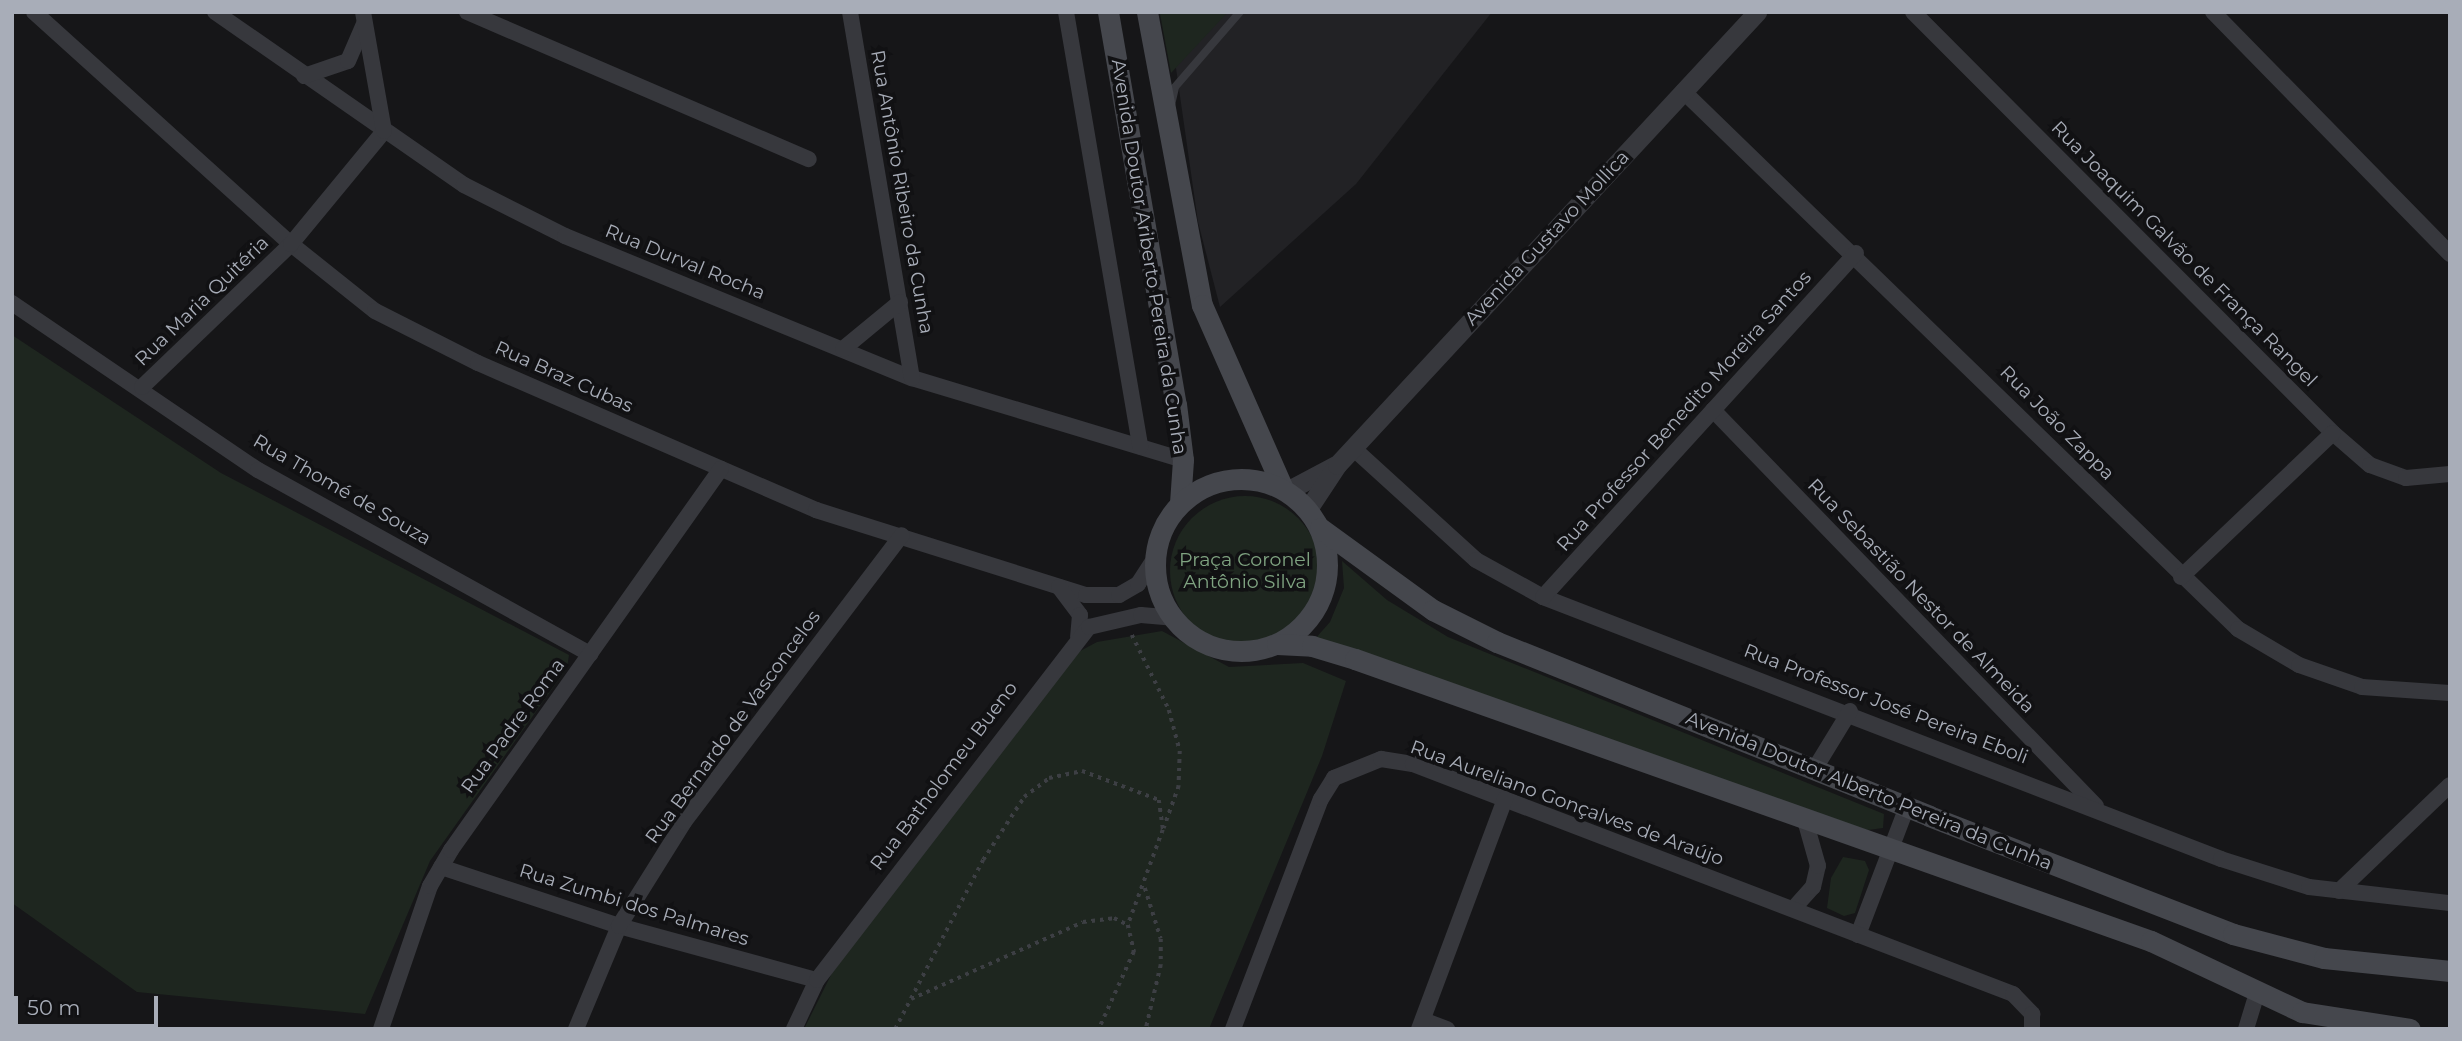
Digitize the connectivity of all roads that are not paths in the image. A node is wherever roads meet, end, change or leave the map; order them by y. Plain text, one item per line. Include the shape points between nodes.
1 (34, 12) edge
2 (215, 12) edge
3 (467, 12) edge
4 (849, 12) edge
5 (1066, 12) edge
6 (1108, 12) edge
7 (1147, 12) edge
8 (1240, 12) edge
9 (1757, 12) edge
10 (1913, 12) edge
11 (2213, 12) edge
12 (363, 18) edge
13 (304, 76) junction
14 (1683, 91) junction
15 (1166, 125) junction
16 (384, 131) junction
17 (809, 159) dead end
18 (291, 244) junction
19 (1856, 253) junction
20 (2450, 254) edge
21 (900, 302) junction
22 (12, 303) edge
23 (843, 349) junction
24 (912, 378) junction
25 (142, 387) junction
26 (1713, 410) junction
27 (2333, 433) junction
28 (1140, 447) junction
29 (1353, 448) junction
30 (1183, 460) junction
31 (1337, 465) junction
32 (721, 468) junction
33 (2450, 474) edge
34 (1285, 490) junction
35 (1180, 503) junction
36 (1308, 509) junction
37 (1320, 528) junction
38 (902, 535) junction
39 (1155, 558) junction
40 (2181, 577) junction
41 (1057, 586) junction
42 (1543, 597) junction
43 (1173, 618) junction
44 (1077, 640) junction
45 (1277, 644) junction
46 (590, 654) junction
47 (2450, 693) edge
48 (1850, 711) junction
49 (1814, 769) junction
50 (2450, 785) edge
51 (1505, 799) junction
52 (1908, 807) junction
53 (2100, 810) junction
54 (1805, 820) junction
55 (1891, 850) junction
56 (441, 867) junction
57 (2339, 891) junction
58 (2450, 903) edge
59 (1793, 909) junction
60 (619, 926) junction
61 (1858, 934) junction
62 (2450, 971) edge
63 (817, 980) junction
64 (2258, 994) junction
65 (2032, 1022) edge
66 (1421, 1024) edge
67 (2380, 1027) edge
68 (381, 1029) edge
69 (576, 1029) edge
70 (794, 1029) edge
71 (1233, 1029) edge
72 (1447, 1029) edge
73 (2246, 1029) edge
74 (2410, 1029) edge

1 - 18 street, Rua Braz Cubas
2 - 13 street, Rua Durval Rocha
3 - 17 street
4 - 21 street, Rua Antônio Ribeiro da Cunha
5 - 28 street, Avenida Doutor Ariberto Pereira da Cunha
6 - 30 main road, Avenida Doutor Ariberto Pereira da Cunha
7 - 15 main road, Avenida Doutor Ariberto Pereira da Cunha
8 - 15 lane via 1175,87
9 - 14 street, Avenida Gustavo Mollica
10 - 27 street, Rua Joaquim Galvão de França Rangel
11 - 20 street
12 - 13 street via 348,61
12 - 16 street
13 - 16 street, Rua Durval Rocha
14 - 19 street, Rua João Zappa
14 - 29 street, Avenida Gustavo Mollica
15 - 34 main road, Avenida Doutor Ariberto Pereira da Cunha via 1202,305
16 - 18 street, Rua Maria Quitéria
16 - 23 street, Rua Durval Rocha via 464,185 565,236
18 - 25 street, Rua Maria Quitéria
18 - 32 street, Rua Braz Cubas via 375,311
19 - 26 street, Rua Professor Benedito Moreira Santos
19 - 40 street, Rua João Zappa
21 - 23 street
21 - 24 street, Rua Antônio Ribeiro da Cunha
22 - 25 street, Rua Thomé de Souza
23 - 24 street, Rua Durval Rocha
24 - 28 street, Rua Durval Rocha
25 - 46 street, Rua Thomé de Souza via 258,470
26 - 42 street, Rua Professor Benedito Moreira Santos
26 - 53 street, Rua Sebastião Nestor de Almeida
27 - 33 street, Rua Joaquim Galvão de França Rangel via 2370,464 2406,478
27 - 40 street
28 - 30 street, Rua Durval Rocha
29 - 31 street, Avenida Gustavo Mollica
29 - 42 street, Rua Professor José Pereira Eboli via 1476,560
30 - 35 main road, Avenida Doutor Ariberto Pereira da Cunha
31 - 34 street, Avenida Gustavo Mollica
31 - 36 street, Avenida Gustavo Mollica
32 - 38 street, Rua Braz Cubas via 816,510
32 - 46 street, Rua Padre Roma
34 - 35 main road via 1248,478 1222,480
34 - 36 main road
35 - 39 main road via 1162,528
36 - 37 main road
37 - 45 main road via 1328,570 1320,600 1303,626
37 - 49 main road, Avenida Doutor Alberto Pereira da Cunha via 1433,610 1497,642
38 - 41 street, Rua Braz Cubas
38 - 60 street, Rua Bernardo de Vasconcelos via 684,822
39 - 41 street, Rua Braz Cubas via 1139,584 1119,595
39 - 43 main road via 1158,587
40 - 47 street, Rua João Zappa via 2238,629 2299,665 2362,687
41 - 44 street via 1080,615
42 - 48 street, Rua Professor José Pereira Eboli
43 - 44 street, Rua Batholomeu Bueno via 1123,617 1089,627
43 - 45 main road via 1196,639 1223,650
44 - 63 street, Rua Batholomeu Bueno
45 - 54 main road, Avenida Doutor Alberto Pereira da Cunha via 1312,646 1355,659
46 - 56 street, Rua Padre Roma
48 - 49 street
48 - 53 street, Rua Professor José Pereira Eboli
49 - 52 main road, Avenida Doutor Alberto Pereira da Cunha
50 - 57 street
51 - 59 street, Rua Aureliano Gonçalves de Araújo
51 - 66 street
51 - 71 street, Rua Aureliano Gonçalves de Araújo via 1381,759 1334,778
52 - 55 street
52 - 62 main road, Avenida Doutor Alberto Pereira da Cunha via 2233,934 2324,958
53 - 57 street, Rua Professor José Pereira Eboli via 2221,859
54 - 55 main road, Avenida Doutor Alberto Pereira da Cunha
54 - 59 street via 1818,866 1813,887
55 - 61 street
55 - 64 main road, Avenida Doutor Alberto Pereira da Cunha via 2151,941
56 - 60 street, Rua Zumbi dos Palmares
56 - 68 street, Rua Padre Roma
57 - 58 street, Rua Professor José Pereira Eboli
59 - 61 street, Rua Aureliano Gonçalves de Araújo
60 - 63 street, Rua Zumbi dos Palmares
60 - 69 street, Rua Bernardo de Vasconcelos
61 - 65 street, Rua Aureliano Gonçalves de Araújo via 2013,994
63 - 70 street, Rua Batholomeu Bueno
64 - 67 main road, Avenida Doutor Alberto Pereira da Cunha via 2302,1012
64 - 73 street
66 - 72 street
67 - 74 main road, Avenida Doutor Alberto Pereira da Cunha

